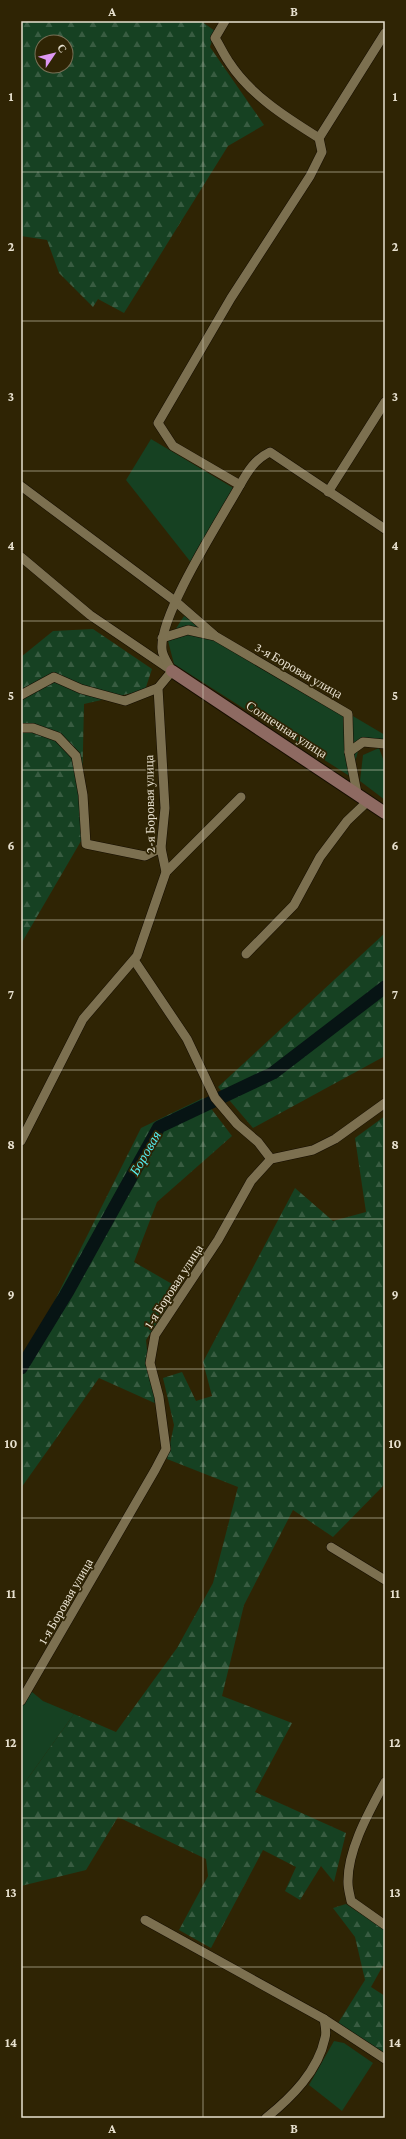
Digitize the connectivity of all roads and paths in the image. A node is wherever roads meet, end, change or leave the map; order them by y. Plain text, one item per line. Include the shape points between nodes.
1 (225, 21) edge
2 (385, 33) edge
3 (319, 138) junction
4 (385, 402) edge
5 (240, 485) junction
6 (21, 486) edge
7 (328, 492) junction
8 (385, 529) edge
9 (21, 557) edge
10 (175, 601) junction
11 (215, 636) junction
12 (162, 638) junction
13 (172, 671) junction
14 (158, 688) junction
15 (21, 695) edge
16 (21, 728) edge
17 (385, 744) edge
18 (349, 752) junction
19 (357, 793) junction
20 (241, 797) dead end
21 (368, 801) junction
22 (385, 813) edge
23 (161, 848) junction
24 (166, 872) junction
25 (246, 954) dead end
26 (134, 960) junction
27 (385, 1103) edge
28 (21, 1141) edge
29 (272, 1160) junction
30 (331, 1547) dead end
31 (385, 1580) edge
32 (21, 1701) edge
33 (385, 1783) edge
34 (145, 1920) dead end
35 (385, 1925) edge
36 (324, 2019) junction
37 (385, 2059) edge
38 (266, 2118) edge

1 - 3 street via 215,38 229,63 285,117
2 - 3 street
3 - 5 street via 322,152 310,176 231,298 158,423 173,446
4 - 7 street
5 - 7 street via 260,457 270,452
5 - 10 street
6 - 10 street
7 - 8 street
9 - 13 street via 90,615
10 - 11 street
10 - 12 street
11 - 12 street, 3-я Боровая улица via 188,630
11 - 18 street, 3-я Боровая улица via 348,714
12 - 13 street via 162,651
13 - 14 street
13 - 19 street, Солнечная улица
14 - 15 street via 125,701 80,688 54,677
14 - 23 street, 2-я Боровая улица via 165,808
16 - 23 street via 33,728 58,737 76,756 83,795 86,844 144,856
17 - 18 street via 363,742
18 - 19 street, 3-я Боровая улица
19 - 21 street, Солнечная улица
20 - 24 street
21 - 22 street, Солнечная улица
21 - 25 street via 347,821 320,857 294,905
23 - 24 street, 2-я Боровая улица
24 - 26 street
26 - 28 street via 83,1019
26 - 29 street via 186,1039 215,1098
27 - 29 street via 335,1138 312,1150
29 - 32 street, 1-я Боровая улица via 251,1181 218,1240 155,1335 150,1364 159,1397 166,1449
30 - 31 street
33 - 35 street via 360,1831 350,1863 348,1882 351,1901
34 - 36 street
36 - 37 street
36 - 38 street via 326,2036 316,2064 287,2101

